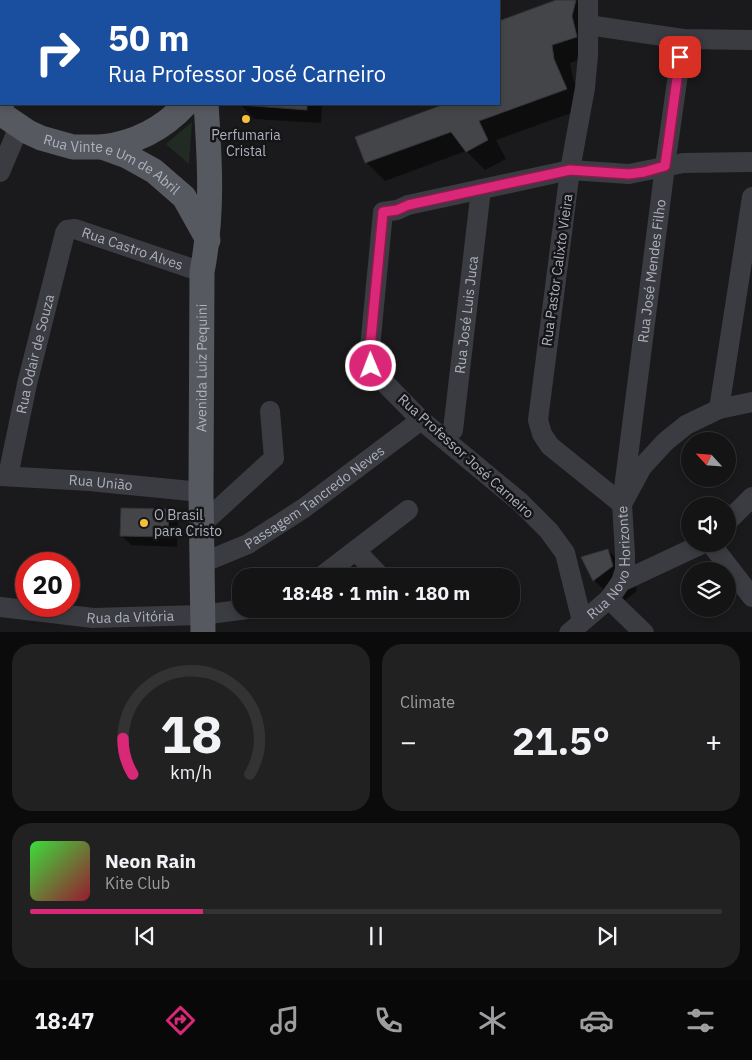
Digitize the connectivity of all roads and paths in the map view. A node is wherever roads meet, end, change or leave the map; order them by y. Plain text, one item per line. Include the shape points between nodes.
1 (588, 0) edge
2 (588, 25) junction
3 (683, 39) junction
4 (752, 40) edge
5 (185, 105) edge
6 (206, 105) edge
7 (6, 115) edge
8 (102, 147) junction
9 (752, 162) edge
10 (665, 166) junction
11 (570, 170) junction
12 (0, 172) edge
13 (481, 189) junction
14 (752, 197) edge
15 (65, 233) joint
16 (208, 240) junction
17 (202, 272) junction
18 (752, 402) edge
19 (719, 409) junction
20 (270, 411) dead end
21 (421, 420) junction
22 (444, 438) junction
23 (4, 476) edge
24 (201, 492) junction
25 (752, 496) edge
26 (622, 504) junction
27 (408, 510) dead end
28 (736, 513) edge
29 (201, 525) junction
30 (356, 551) junction
31 (685, 552) edge
32 (717, 552) edge
33 (202, 562) junction
34 (333, 568) edge
35 (372, 568) edge
36 (621, 582) junction
37 (752, 597) edge
38 (609, 599) junction
39 (0, 607) edge
40 (232, 614) edge
41 (202, 624) edge
42 (90, 625) edge
43 (575, 627) edge
44 (644, 632) edge

1 - 2 street, Rua Pastor Calixto Vieira
2 - 3 street
2 - 11 street, Rua Pastor Calixto Vieira via 585,88
3 - 4 street
3 - 10 street, Rua José Mendes Filho
5 - 8 main road via 154,131 129,143
6 - 16 main road, Avenida Luiz Pequini via 211,178
7 - 8 main road, Rua Vinte e Um de Abril via 41,138 73,147
7 - 12 street
8 - 16 main road, Rua Vinte e Um de Abril via 142,163 178,190
9 - 10 street, Rua Professor José Carneiro
10 - 11 street, Rua Professor José Carneiro via 629,174
10 - 26 street, Rua José Mendes Filho
11 - 13 street, Rua Professor José Carneiro
11 - 26 street, Rua Pastor Calixto Vieira via 538,420 550,446
13 - 21 street, Rua Professor José Carneiro via 383,212 369,358 377,375
13 - 22 street, Rua José Luis Juca via 453,430
14 - 19 street
15 - 17 street, Rua Castro Alves via 75,229
15 - 23 street, Rua Odair de Souza
16 - 17 main road, Avenida Luiz Pequini
17 - 24 main road, Avenida Luiz Pequini
18 - 19 street, Rua Novo Horizonte
19 - 26 street, Rua Novo Horizonte via 686,426 665,442 642,467
20 - 29 street via 274,458
21 - 22 street, Rua Professor José Carneiro
21 - 33 street, Passagem Tancredo Neves via 304,508 248,544
22 - 43 street, Rua Professor José Carneiro via 520,502 549,531 565,553
23 - 24 street, Rua União
24 - 29 main road, Avenida Luiz Pequini
25 - 28 street
26 - 36 street, Rua Novo Horizonte via 626,554
27 - 30 street
29 - 33 main road, Avenida Luiz Pequini
30 - 34 street
30 - 35 street
31 - 36 street
32 - 37 street
33 - 41 main road, Avenida Luiz Pequini
36 - 38 street, Rua Novo Horizonte
38 - 43 street, Rua Novo Horizonte
38 - 44 street
39 - 42 street, Rua da Vitória
40 - 41 street, Rua da Vitória
41 - 42 street, Rua da Vitória

